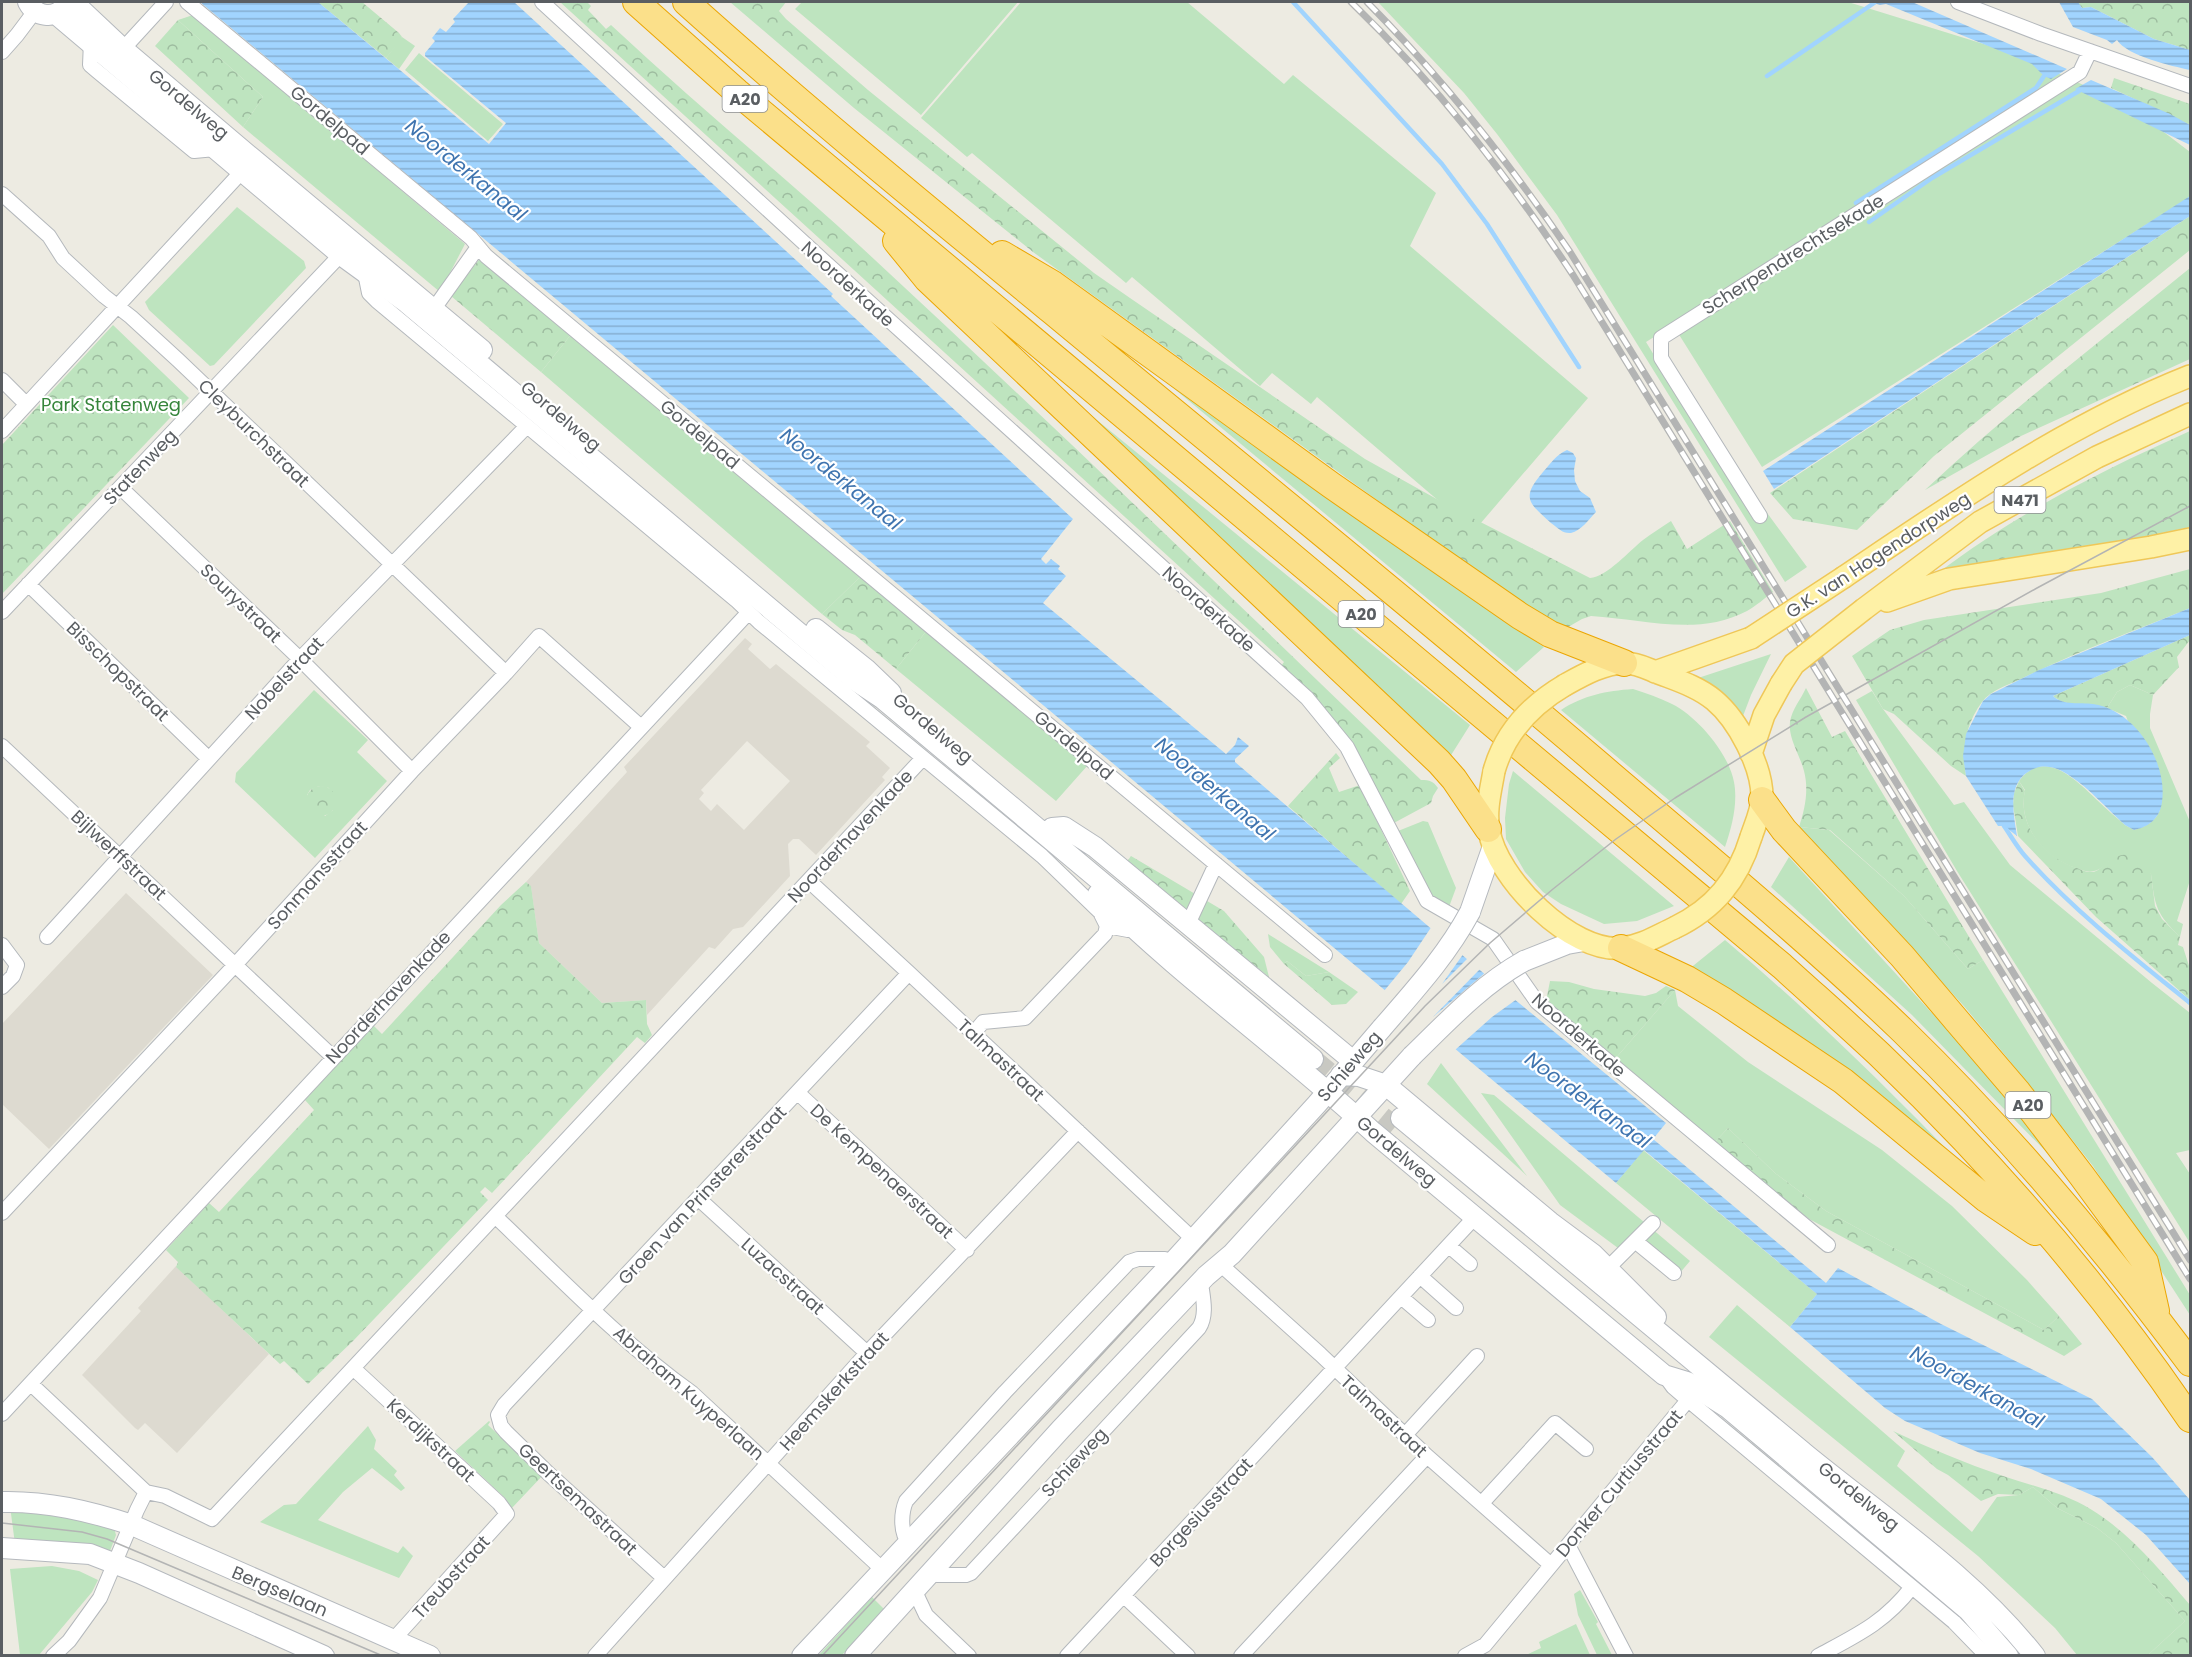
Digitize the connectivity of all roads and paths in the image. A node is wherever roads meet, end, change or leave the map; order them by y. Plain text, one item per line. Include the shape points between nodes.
1 (166, 2) edge
2 (188, 2) edge
3 (542, 2) edge
4 (636, 2) edge
5 (686, 2) edge
6 (1958, 2) edge
7 (31, 6) edge
8 (66, 6) edge
9 (123, 49) junction
10 (2090, 51) junction
11 (2, 52) edge
12 (2190, 86) edge
13 (247, 165) junction
14 (2, 194) edge
15 (858, 194) junction
16 (931, 213) junction
17 (478, 247) junction
18 (347, 249) junction
19 (365, 273) junction
20 (117, 306) junction
21 (434, 309) junction
22 (2190, 376) edge
23 (2, 380) edge
24 (211, 393) junction
25 (26, 404) junction
26 (2190, 414) edge
27 (527, 426) junction
28 (2, 431) edge
29 (121, 488) junction
30 (1760, 516) dead end
31 (2190, 539) edge
32 (393, 566) junction
33 (28, 584) junction
34 (1864, 609) junction
35 (2, 612) edge
36 (748, 613) junction
37 (300, 659) junction
38 (1624, 663) junction
39 (1656, 672) junction
40 (507, 673) junction
41 (641, 727) junction
42 (2, 746) edge
43 (1751, 754) junction
44 (208, 758) junction
45 (923, 758) junction
46 (412, 771) junction
47 (1762, 800) junction
48 (1052, 828) junction
49 (1491, 837) junction
50 (1065, 852) junction
51 (120, 857) junction
52 (1216, 864) junction
53 (808, 881) junction
54 (1188, 924) junction
55 (1107, 926) junction
56 (1131, 927) junction
57 (47, 937) dead end
58 (1584, 941) junction
59 (2, 945) edge
60 (1621, 948) junction
61 (1325, 955) dead end
62 (235, 965) junction
63 (909, 973) junction
64 (2, 987) edge
65 (973, 1034) junction
66 (333, 1057) junction
67 (1347, 1068) junction
68 (1386, 1085) junction
69 (1329, 1091) junction
70 (798, 1093) junction
71 (1356, 1117) junction
72 (1078, 1131) junction
73 (699, 1199) junction
74 (2, 1213) edge
75 (495, 1216) junction
76 (1476, 1217) junction
77 (1653, 1223) dead end
78 (1193, 1239) junction
79 (1635, 1241) junction
80 (1449, 1245) junction
81 (1828, 1245) dead end
82 (967, 1250) junction
83 (2062, 1250) junction
84 (1162, 1261) junction
85 (1470, 1264) dead end
86 (1608, 1268) junction
87 (1226, 1269) junction
88 (1674, 1273) dead end
89 (1420, 1276) junction
90 (1198, 1285) junction
91 (1401, 1297) junction
92 (1456, 1308) dead end
93 (595, 1310) junction
94 (1428, 1320) dead end
95 (2158, 1320) junction
96 (1674, 1346) junction
97 (867, 1353) junction
98 (1477, 1356) dead end
99 (2190, 1363) edge
100 (353, 1368) junction
101 (1335, 1368) junction
102 (1664, 1375) junction
103 (31, 1384) junction
104 (1688, 1400) junction
105 (1728, 1408) junction
106 (2, 1414) edge
107 (498, 1418) joint
108 (2190, 1419) edge
109 (1405, 1435) junction
110 (1586, 1449) dead end
111 (1427, 1456) junction
112 (769, 1463) junction
113 (146, 1492) junction
114 (2, 1502) edge
115 (1482, 1503) junction
116 (507, 1514) joint
117 (132, 1525) junction
118 (909, 1543) junction
119 (1568, 1545) junction
120 (2, 1548) edge
121 (115, 1563) junction
122 (876, 1563) junction
123 (1551, 1565) junction
124 (932, 1571) junction
125 (663, 1577) junction
126 (1912, 1587) junction
127 (1124, 1596) junction
128 (918, 1600) junction
129 (393, 1640) junction
130 (1488, 1650) edge
131 (53, 1656) edge
132 (324, 1656) edge
133 (430, 1656) edge
134 (595, 1656) edge
135 (802, 1656) edge
136 (855, 1656) edge
137 (969, 1656) edge
138 (1067, 1656) edge
139 (1188, 1656) edge
140 (1241, 1656) edge
141 (1465, 1656) edge
142 (1626, 1656) edge
143 (1818, 1656) edge
144 (1987, 1656) edge
145 (2008, 1656) edge
146 (2035, 1656) edge

1 - 9 street
2 - 17 street, Gordelpad
3 - 81 street, Noorderkade via 1307,698 1347,747 1427,901 1493,939 1537,1002
4 - 15 highway, A20
5 - 16 highway, A20
6 - 10 street
7 - 8 main road via 45,15
7 - 11 street via 17,35
8 - 9 main road, Gordelweg
8 - 13 main road, Gordelweg via 91,42 215,149
9 - 13 main road, Gordelweg
10 - 12 street
10 - 30 street, Scherpendrechtsekade via 2080,72 1661,338 1661,358
13 - 18 main road, Gordelweg
13 - 20 street
14 - 20 street, Cleyburchstraat via 49,236 63,258
15 - 49 highway, A20 via 927,279 1439,762
15 - 83 highway, A20 via 1782,966 1926,1100
16 - 38 highway, A20 via 1053,284 1520,616 1550,634
16 - 95 highway, A20 via 1482,664 1789,927 1903,1031 1996,1127 2085,1228
17 - 21 street
17 - 52 street, Gordelpad
18 - 19 main road, Gordelweg
18 - 21 main road, Gordelweg
18 - 24 street, Statenweg
19 - 27 street, Gordelweg via 369,293
19 - 50 main road, Gordelweg via 407,303
20 - 24 street, Cleyburchstraat
20 - 25 street
21 - 48 main road, Gordelweg
22 - 39 main road, G.K. van Hogendorpweg / N471, bridge via 2084,426 1958,501 1751,638
23 - 25 street
24 - 29 street, Statenweg
24 - 32 street, Cleyburchstraat
25 - 28 street
26 - 34 main road, G.K. van Hogendorpweg / N471 via 2097,457 1980,522
27 - 32 street, Nobelstraat
27 - 36 street, Gordelweg
29 - 33 street, Statenweg
29 - 37 street, Sourystraat
31 - 34 main road via 1949,579
32 - 37 street, Nobelstraat
32 - 40 street, Cleyburchstraat
33 - 35 street, Statenweg
33 - 44 street, Bisschopstraat
34 - 43 main road, G.K. van Hogendorpweg / N471, bridge via 1794,664 1764,715
36 - 41 street, Noorderhavenkade
36 - 45 street, Gordelweg
37 - 44 street, Nobelstraat
37 - 46 street, Sourystraat
38 - 39 main road
38 - 49 main road, bridge via 1584,674 1565,685 1545,697 1513,729 1494,771 1489,799
39 - 43 main road via 1713,698 1726,710
40 - 41 street, Sonmansstraat via 539,636
40 - 46 street, Sonmansstraat
41 - 66 street, Noorderhavenkade
42 - 51 street, Bijlwerffstraat
43 - 47 main road
44 - 51 street, Nobelstraat
45 - 53 street, Noorderhavenkade
45 - 55 street, Gordelweg via 1049,862 1100,912
46 - 62 street, Sonmansstraat
47 - 60 main road, bridge via 1738,870 1723,892 1704,910 1674,928 1646,942
47 - 95 highway, A20 via 1784,830 1902,956 2017,1091 2082,1176 2145,1262
48 - 50 main road, Gordelweg via 1316,1055
48 - 54 main road, Gordelweg via 1064,827 1095,847
49 - 58 main road via 1510,877 1523,894
49 - 67 main road, Schieweg, bridge via 1470,912 1462,927 1424,981
50 - 56 main road, Gordelweg via 1075,872
51 - 57 street, Nobelstraat
51 - 62 street, Bijlwerffstraat
52 - 54 street
52 - 61 street, Gordelpad
53 - 63 street, Talmastraat
53 - 75 street, Noorderhavenkade
54 - 67 main road, Gordelweg
55 - 56 street via 1128,930
55 - 65 street via 1105,934 1025,1018 983,1022
56 - 69 main road, Gordelweg
58 - 60 main road
58 - 68 main road, Schieweg, bridge via 1512,967 1467,1002
59 - 64 street via 17,965
60 - 83 highway, A20 via 1724,1001 1843,1081 1986,1199
62 - 66 street, Bijlwerffstraat
62 - 74 street, Sonmansstraat
63 - 65 street, Talmastraat
63 - 70 street, Groen van Prinstererstraat
65 - 72 street, Talmastraat
66 - 103 street, Noorderhavenkade
67 - 68 main road, Gordelweg
67 - 69 main road, Schieweg
68 - 71 main road, Schieweg
68 - 86 main road, Gordelweg
69 - 71 main road, Gordelweg
69 - 78 main road, Schieweg
70 - 73 street, Groen van Prinstererstraat
70 - 82 street, De Kempenaerstraat
71 - 76 main road, Gordelweg
71 - 87 main road, Schieweg via 1232,1254
72 - 78 street, Talmastraat
72 - 82 street, Heemskerkstraat
73 - 93 street, Groen van Prinstererstraat
73 - 97 street, Luzacstraat
75 - 93 street, Abraham Kuyperlaan
75 - 100 street, Noorderhavenkade
76 - 80 street, Borgesiusstraat
76 - 102 main road, Gordelweg
77 - 79 street
78 - 84 main road, Schieweg
79 - 86 street
79 - 88 street
80 - 85 street
80 - 89 street, Borgesiusstraat
82 - 97 street, Heemskerkstraat
83 - 108 highway, A20 via 2153,1364
84 - 118 main road, Schieweg
84 - 118 street via 1129,1262 906,1501 903,1530
86 - 96 main road, Gordelweg via 1672,1333
87 - 90 main road, Schieweg
87 - 101 street, Talmastraat
89 - 91 street, Borgesiusstraat
89 - 92 street
90 - 124 main road, Schieweg
90 - 124 street, Schieweg via 1203,1296 1202,1323 1143,1388 970,1573 937,1575
91 - 94 street
91 - 101 street, Borgesiusstraat
93 - 107 street, Groen van Prinstererstraat via 504,1405
93 - 112 street, Abraham Kuyperlaan
95 - 99 highway, A20
96 - 105 main road, Gordelweg via 1398,1123 1711,1389
96 - 146 main road, Gordelweg via 1966,1584
97 - 112 street, Heemskerkstraat
98 - 109 street
100 - 113 street, Noorderhavenkade via 212,1519 165,1496
100 - 116 street, Kerdijkstraat
101 - 109 street, Talmastraat
101 - 127 street, Borgesiusstraat
102 - 104 street, Gordelweg
102 - 105 main road, Gordelweg via 1687,1382
103 - 106 street, Noorderhavenkade
103 - 113 street
104 - 119 street, Donker Curtiusstraat
104 - 126 street, Gordelweg
105 - 145 main road, Gordelweg via 1968,1610
107 - 125 street, Geertsemastraat via 506,1432 549,1474
109 - 111 street, Talmastraat
110 - 115 street via 1555,1423
111 - 115 street, Talmastraat
111 - 140 street
112 - 122 street, Abraham Kuyperlaan
112 - 125 street, Heemskerkstraat
113 - 117 street
114 - 117 main road, Bergselaan via 79,1509
115 - 123 street, Talmastraat
116 - 129 street, Treubstraat
117 - 121 street
117 - 129 main road, Bergselaan
118 - 122 main road, Schieweg
119 - 123 street, Donker Curtiusstraat
119 - 142 street
120 - 121 main road via 90,1554
121 - 131 street via 100,1598
121 - 132 main road
122 - 135 main road, Schieweg
123 - 130 street, Donker Curtiusstraat
124 - 128 main road, Schieweg
125 - 134 street, Heemskerkstraat
126 - 143 street via 1878,1623
126 - 144 street, Gordelweg
127 - 138 street, Borgesiusstraat
127 - 139 street
128 - 136 main road, Schieweg
128 - 137 street via 926,1615
129 - 133 main road, Bergselaan
130 - 141 street

